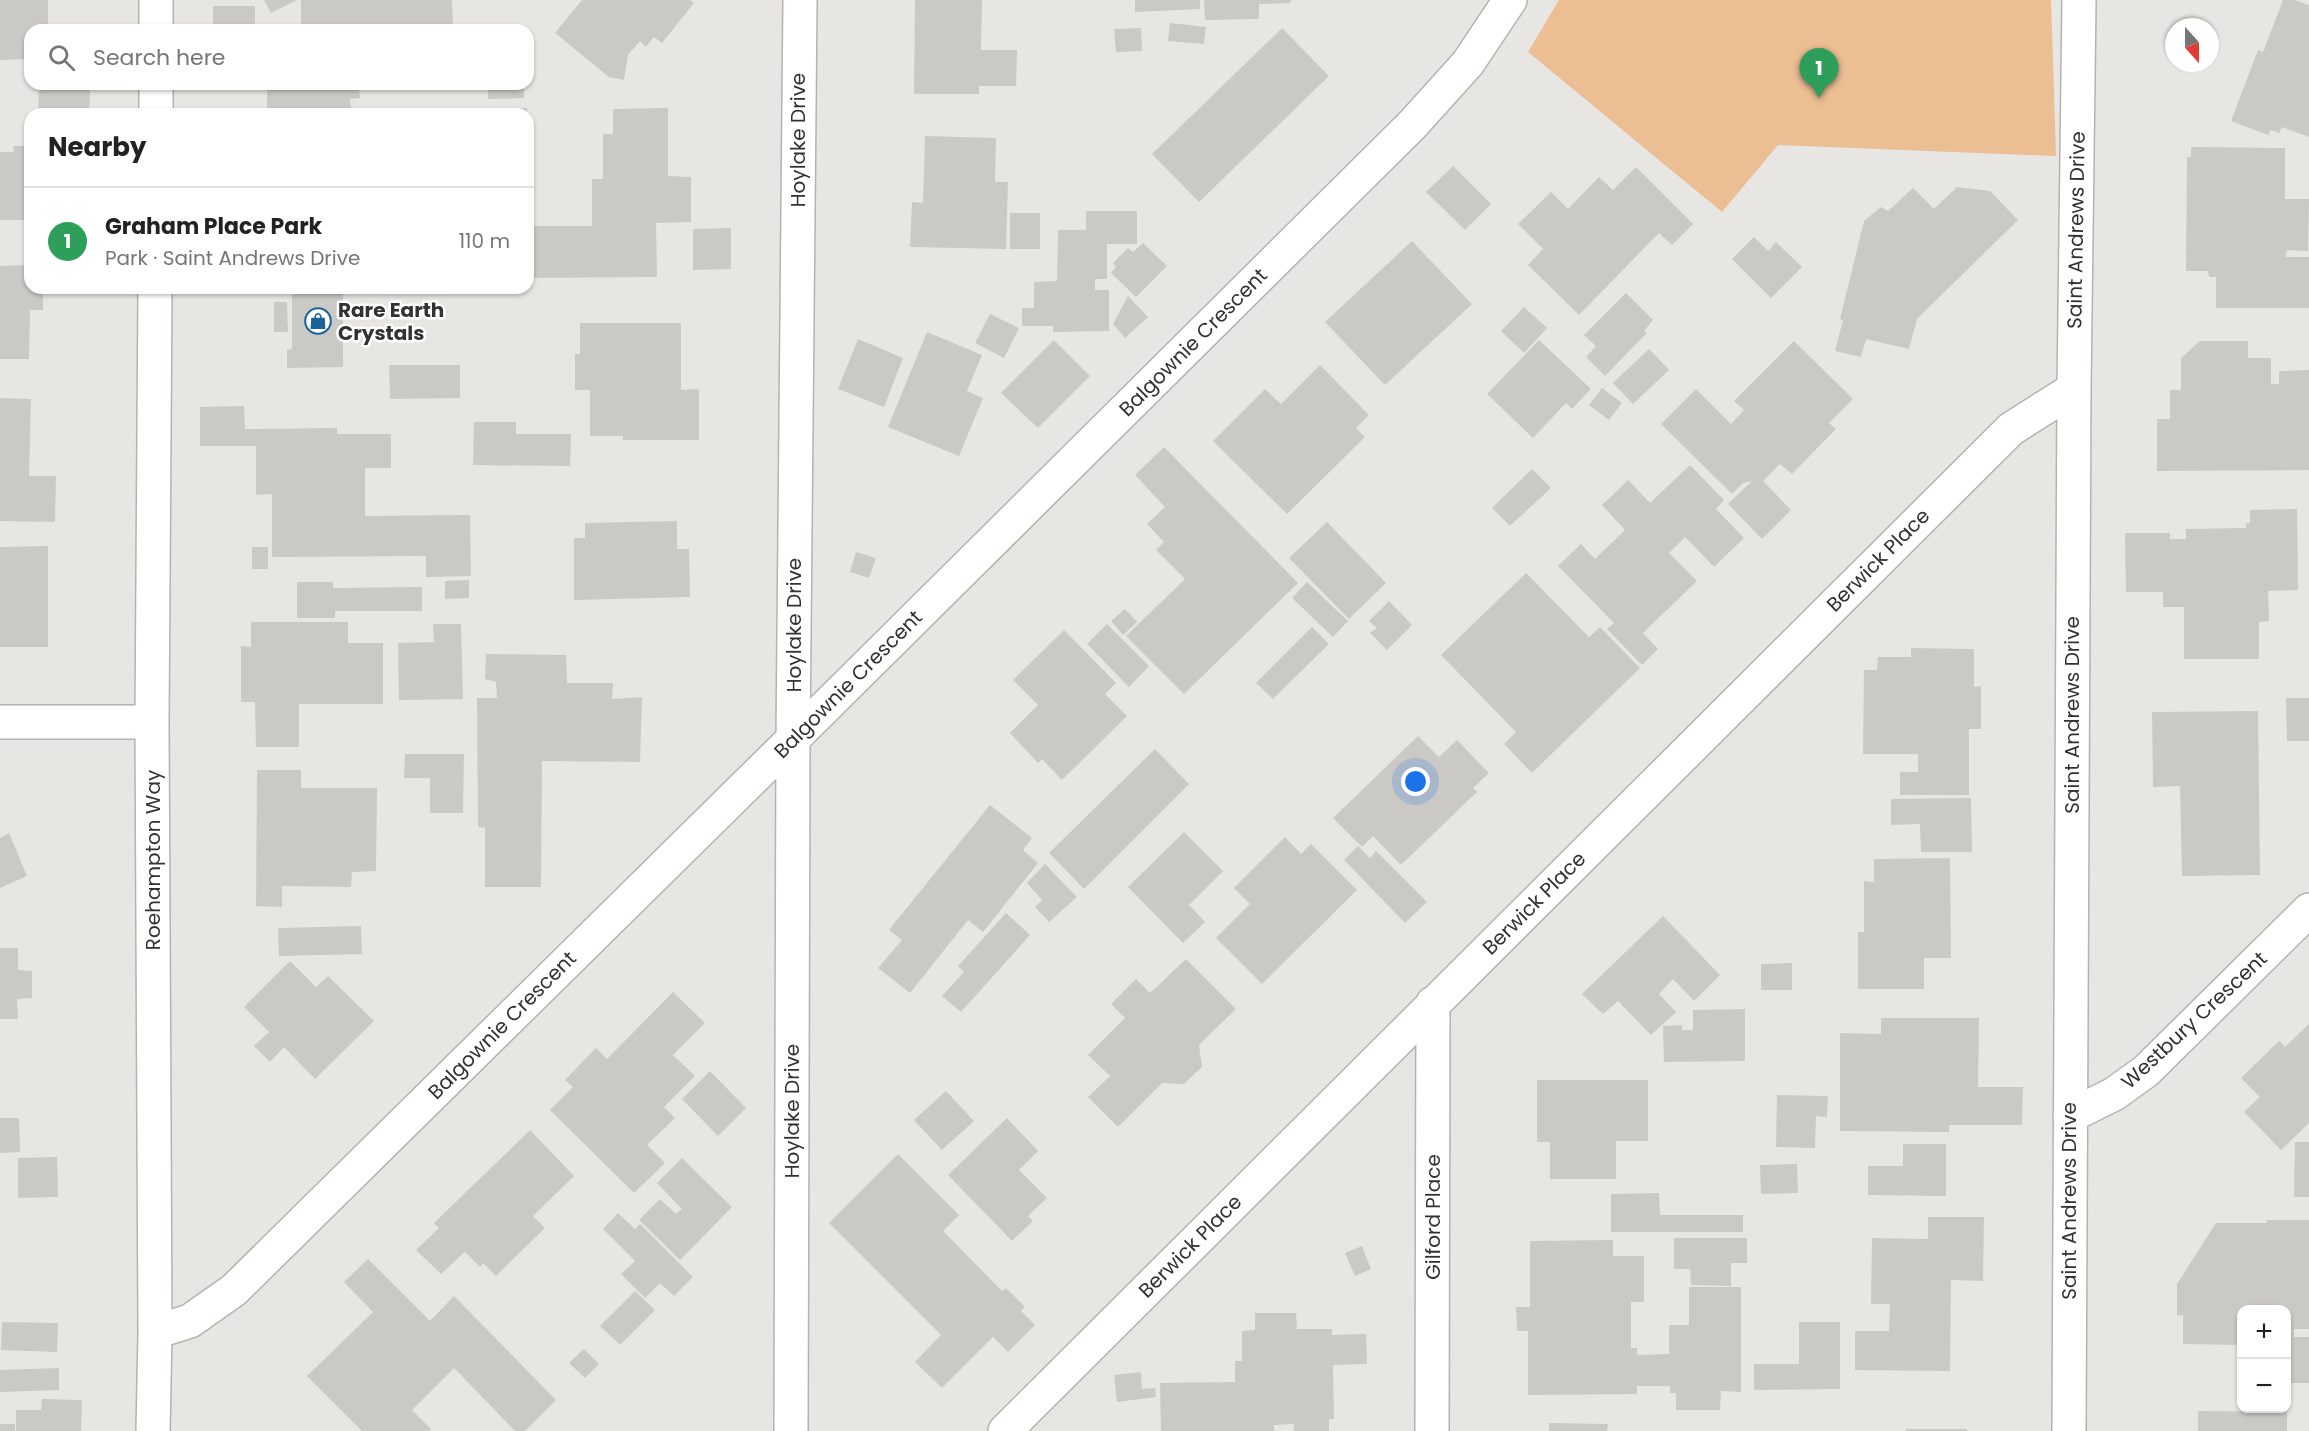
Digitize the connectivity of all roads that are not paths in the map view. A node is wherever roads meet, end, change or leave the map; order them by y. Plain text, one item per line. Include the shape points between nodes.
1 (156, 0) edge
2 (800, 0) edge
3 (1510, 0) edge
4 (2079, 0) edge
5 (156, 24) edge
6 (156, 90) edge
7 (156, 108) edge
8 (155, 294) edge
9 (2074, 389) junction
10 (0, 722) edge
11 (152, 722) junction
12 (793, 739) junction
13 (2309, 910) edge
14 (1433, 1003) junction
15 (2070, 1116) junction
16 (155, 1332) junction
17 (153, 1431) edge
18 (791, 1431) edge
19 (1005, 1431) edge
20 (1432, 1431) edge
21 (2069, 1431) edge

1 - 5 street
2 - 12 street, Hoylake Drive
3 - 12 street, Balgownie Crescent via 1468,63 1413,124
4 - 9 street, Saint Andrews Drive
6 - 7 street
8 - 11 street, Roehampton Way
9 - 14 street, Berwick Place via 2011,429
9 - 15 street, Saint Andrews Drive
10 - 11 street
11 - 16 street, Roehampton Way
12 - 16 street, Balgownie Crescent via 234,1290 190,1321
12 - 18 street, Hoylake Drive
13 - 15 street, Westbury Crescent via 2146,1071 2114,1094
14 - 19 street, Berwick Place
14 - 20 street, Gilford Place
15 - 21 street, Saint Andrews Drive
16 - 17 street, Roehampton Way

